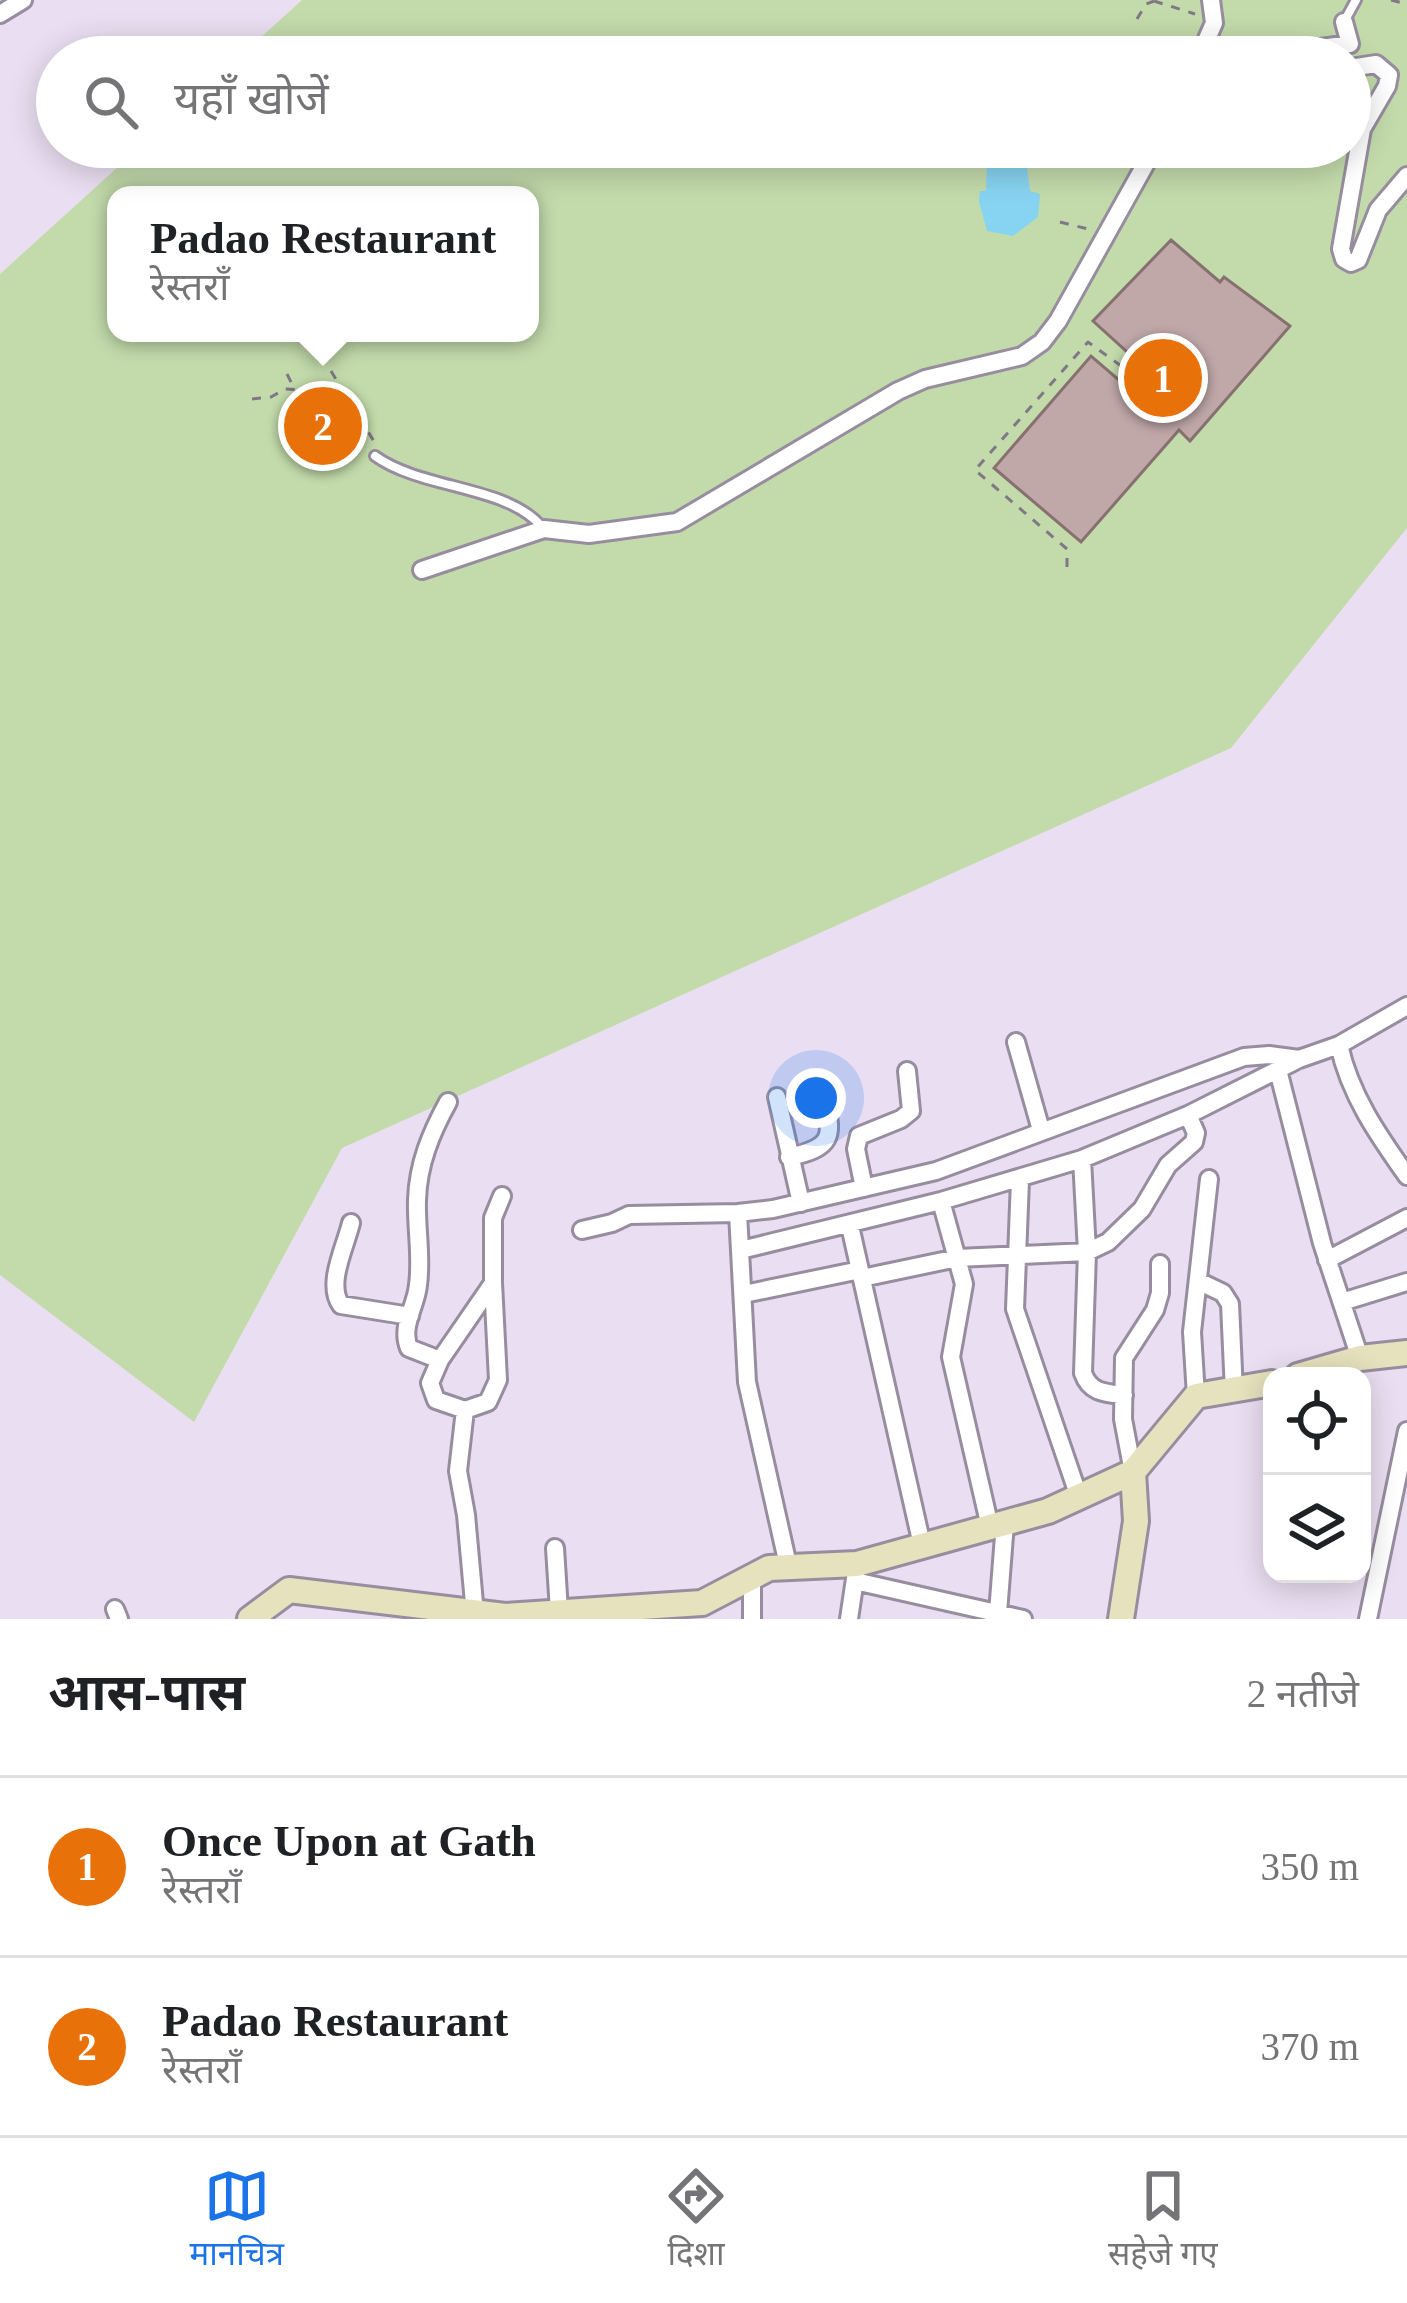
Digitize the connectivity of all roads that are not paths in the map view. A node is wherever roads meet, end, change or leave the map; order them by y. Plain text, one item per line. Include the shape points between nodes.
1 (23, 0) edge
2 (1211, 0) edge
3 (1356, 0) edge
4 (0, 14) edge
5 (1344, 22) joint
6 (1208, 36) edge
7 (1348, 36) edge
8 (1371, 65) edge
9 (1371, 114) edge
10 (1144, 168) edge
11 (1354, 168) edge
12 (1407, 176) edge
13 (375, 456) road end
14 (544, 529) junction
15 (422, 570) dead end
16 (1405, 1011) edge
17 (1016, 1042) dead end
18 (1340, 1045) junction
19 (1299, 1059) junction
20 (1278, 1070) junction
21 (907, 1071) dead end
22 (823, 1096) dead end
23 (777, 1097) dead end
24 (448, 1102) dead end
25 (1189, 1115) junction
26 (1041, 1130) junction
27 (789, 1156) junction
28 (1082, 1159) junction
29 (1407, 1176) edge
30 (1209, 1179) dead end
31 (1020, 1180) junction
32 (864, 1188) junction
33 (502, 1196) dead end
34 (941, 1202) junction
35 (801, 1203) junction
36 (739, 1213) junction
37 (1407, 1218) edge
38 (351, 1223) dead end
39 (850, 1226) junction
40 (582, 1230) dead end
41 (741, 1250) junction
42 (1088, 1252) junction
43 (1016, 1254) junction
44 (957, 1258) junction
45 (1327, 1260) junction
46 (1160, 1264) dead end
47 (861, 1274) junction
48 (1198, 1281) junction
49 (1407, 1282) edge
50 (493, 1283) junction
51 (744, 1294) junction
52 (1342, 1302) junction
53 (410, 1316) junction
54 (1407, 1353) edge
55 (1360, 1358) junction
56 (440, 1360) junction
57 (1329, 1367) edge
58 (1263, 1386) edge
59 (1234, 1392) junction
60 (1124, 1395) junction
61 (1196, 1396) junction
62 (465, 1410) junction
63 (1407, 1431) edge
64 (1133, 1472) junction
65 (1079, 1497) junction
66 (997, 1525) junction
67 (922, 1545) junction
68 (555, 1548) dead end
69 (788, 1565) junction
70 (856, 1572) junction
71 (752, 1575) junction
72 (273, 1611) edge
73 (559, 1611) junction
74 (650, 1612) edge
75 (609, 1613) edge
76 (998, 1613) junction
77 (466, 1615) edge
78 (250, 1619) edge
79 (752, 1619) edge
80 (849, 1619) edge
81 (1024, 1619) edge
82 (1121, 1619) edge
83 (1368, 1619) edge

1 - 4 street
2 - 6 street
3 - 5 lane
5 - 7 street
8 - 9 street via 1389,75
10 - 14 street via 1058,320 1022,356 898,391 677,522 589,534
11 - 12 street via 1341,249 1351,263
13 - 14 lane via 413,477 532,514
14 - 15 street
16 - 18 street
17 - 26 street
18 - 19 street
18 - 29 street via 1371,1126
19 - 20 street
19 - 26 street via 1244,1058
20 - 25 street
20 - 45 street
21 - 32 street via 911,1111 859,1136
22 - 27 street via 826,1143
23 - 27 street
24 - 53 street via 423,1161
25 - 28 street
25 - 42 street via 1196,1133 1189,1150 1168,1165 1142,1210
26 - 32 street via 936,1171
27 - 35 street
28 - 31 street
28 - 42 street
30 - 48 street
31 - 34 street
31 - 43 street
32 - 35 street
33 - 50 street via 493,1218
34 - 39 street
34 - 44 street
35 - 36 street
36 - 40 street via 629,1215
36 - 41 street
37 - 45 street
38 - 53 street via 336,1300
39 - 41 street
39 - 47 street
41 - 51 street
42 - 43 street
42 - 60 street via 1083,1373 1099,1392
43 - 44 street
43 - 65 street via 1013,1292 1023,1342
44 - 47 street
44 - 66 street via 964,1284 951,1357
45 - 52 street
46 - 60 street via 1155,1310 1124,1358
47 - 51 street
47 - 67 street
48 - 59 street via 1230,1304
48 - 61 street
49 - 52 street
50 - 56 street
50 - 62 street via 498,1381 488,1402
51 - 69 street via 747,1382
52 - 55 street
53 - 56 street via 409,1348
54 - 55 street
55 - 57 street
56 - 62 street via 432,1394
58 - 59 street
59 - 61 street
60 - 64 street
61 - 64 street
62 - 77 street via 458,1471
63 - 83 street
64 - 65 street
64 - 82 street via 1136,1521
65 - 66 street
66 - 67 street
66 - 76 street
67 - 70 street
68 - 73 street
69 - 70 street
69 - 71 street
70 - 76 street
70 - 80 street
71 - 74 street via 701,1603
71 - 79 street
72 - 77 street via 290,1590 314,1590
72 - 78 street
73 - 75 street
73 - 77 street
74 - 75 street
76 - 81 street

